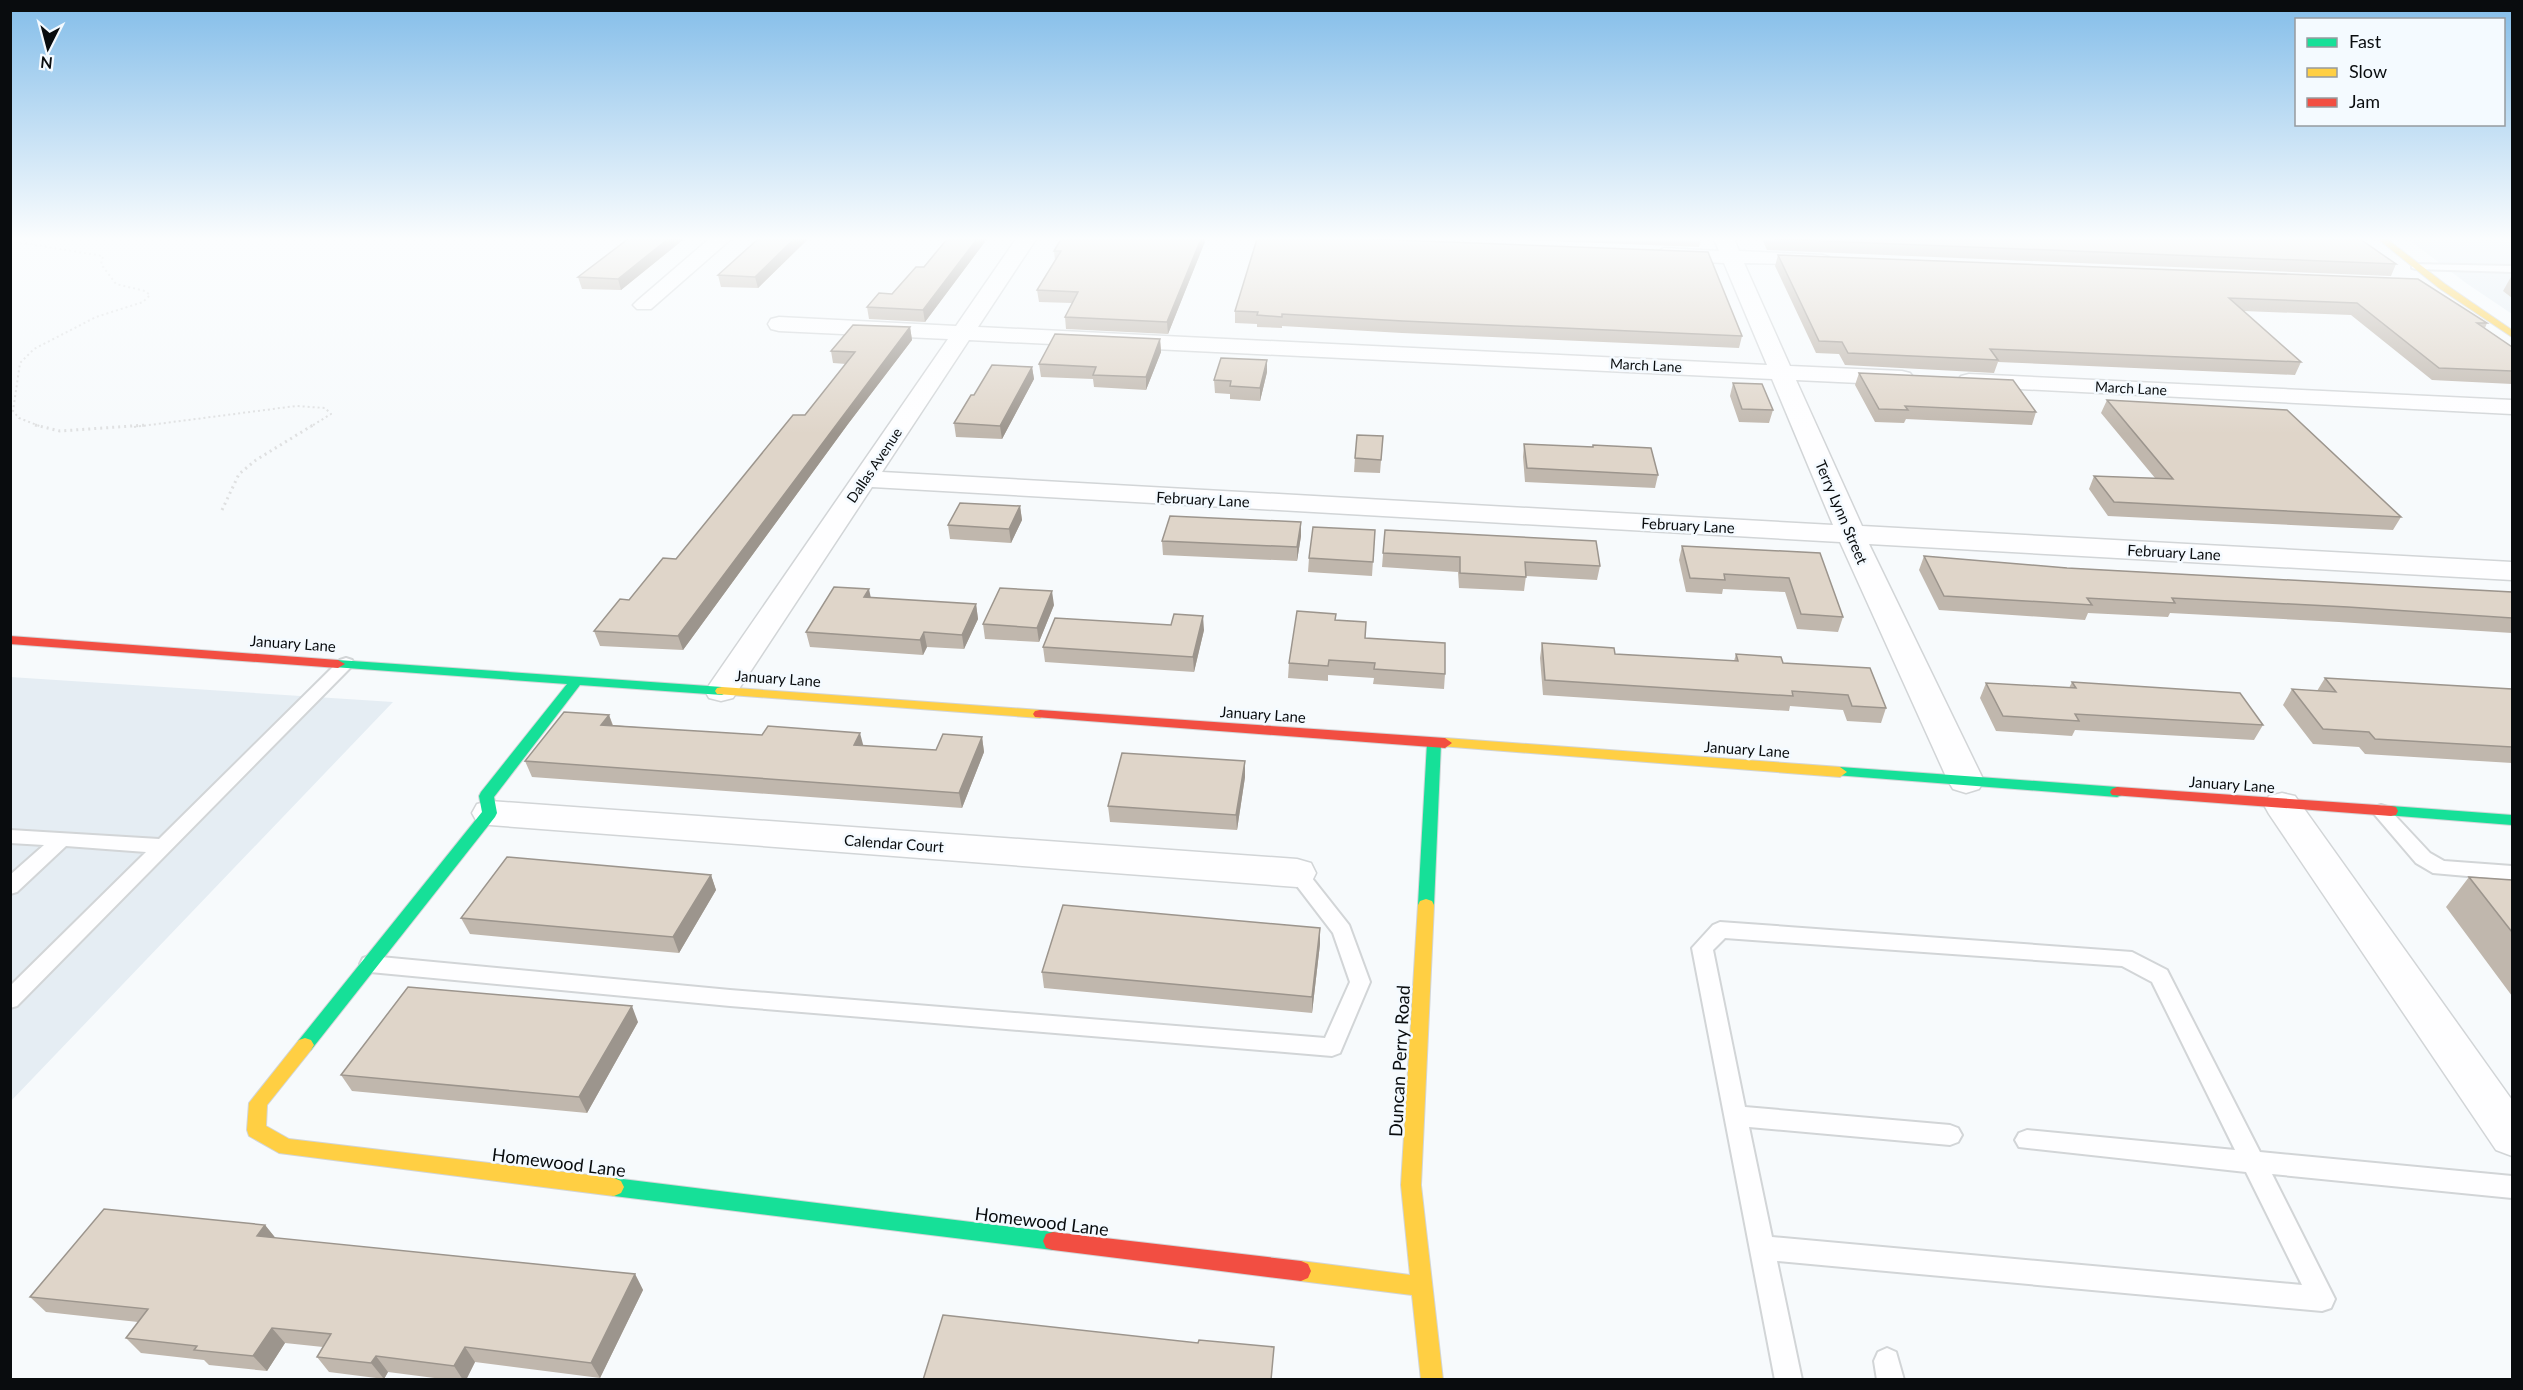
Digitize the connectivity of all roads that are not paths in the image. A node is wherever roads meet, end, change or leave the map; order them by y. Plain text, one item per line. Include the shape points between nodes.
1 (983, 304) edge
2 (1752, 304) edge
3 (2469, 304) edge
4 (779, 324) dead end
5 (963, 333) junction
6 (2512, 333) edge
7 (1782, 372) junction
8 (1926, 379) edge
9 (1950, 380) edge
10 (2512, 407) edge
11 (864, 479) junction
12 (1853, 534) junction
13 (2512, 571) edge
14 (10, 640) edge
15 (346, 663) junction
16 (577, 680) junction
17 (722, 691) junction
18 (1434, 743) junction
19 (1966, 782) junction
20 (2282, 805) junction
21 (2381, 812) junction
22 (490, 813) junction
23 (2512, 820) edge
24 (10, 836) edge
25 (62, 839) junction
26 (162, 846) junction
27 (1297, 873) joint
28 (2512, 873) edge
29 (10, 887) edge
30 (370, 964) junction
31 (10, 1000) edge
32 (1736, 1116) junction
33 (1950, 1135) dead end
34 (2512, 1136) edge
35 (2027, 1140) dead end
36 (2254, 1162) junction
37 (2512, 1187) edge
38 (1762, 1248) junction
39 (1422, 1286) junction
40 (1432, 1380) edge
41 (1789, 1380) edge

1 - 5 street, Dallas Avenue
2 - 7 street, Terry Lynn Street
3 - 6 street
4 - 5 street, March Lane
5 - 7 street, March Lane
5 - 11 street, Dallas Avenue
7 - 8 street, March Lane
7 - 12 street, Terry Lynn Street
9 - 10 street, March Lane
11 - 12 street, February Lane
11 - 17 street, Dallas Avenue
12 - 13 street, February Lane
12 - 19 street, Terry Lynn Street
14 - 15 street, January Lane
15 - 16 street, January Lane
15 - 26 lane
16 - 17 street, January Lane
16 - 22 street via 486,796
17 - 18 street, January Lane
18 - 19 street, January Lane
18 - 39 street, Duncan Perry Road via 1411,1185
19 - 20 street, January Lane
20 - 21 street, January Lane
20 - 34 street
21 - 23 street, January Lane
21 - 28 lane via 2423,858 2440,868
22 - 27 street, Calendar Court
22 - 30 street, Homewood Lane
24 - 25 lane
25 - 26 lane
25 - 29 lane
26 - 31 lane
27 - 30 lane via 1342,930 1360,982 1332,1047 901,1014
30 - 39 street, Homewood Lane via 258,1103 256,1130 286,1147
32 - 33 lane
32 - 36 lane via 1702,948 1720,930 2125,958 2160,976
32 - 38 lane
35 - 36 lane
36 - 37 lane
36 - 38 lane via 2322,1299
38 - 41 lane
39 - 40 street, Duncan Perry Road

